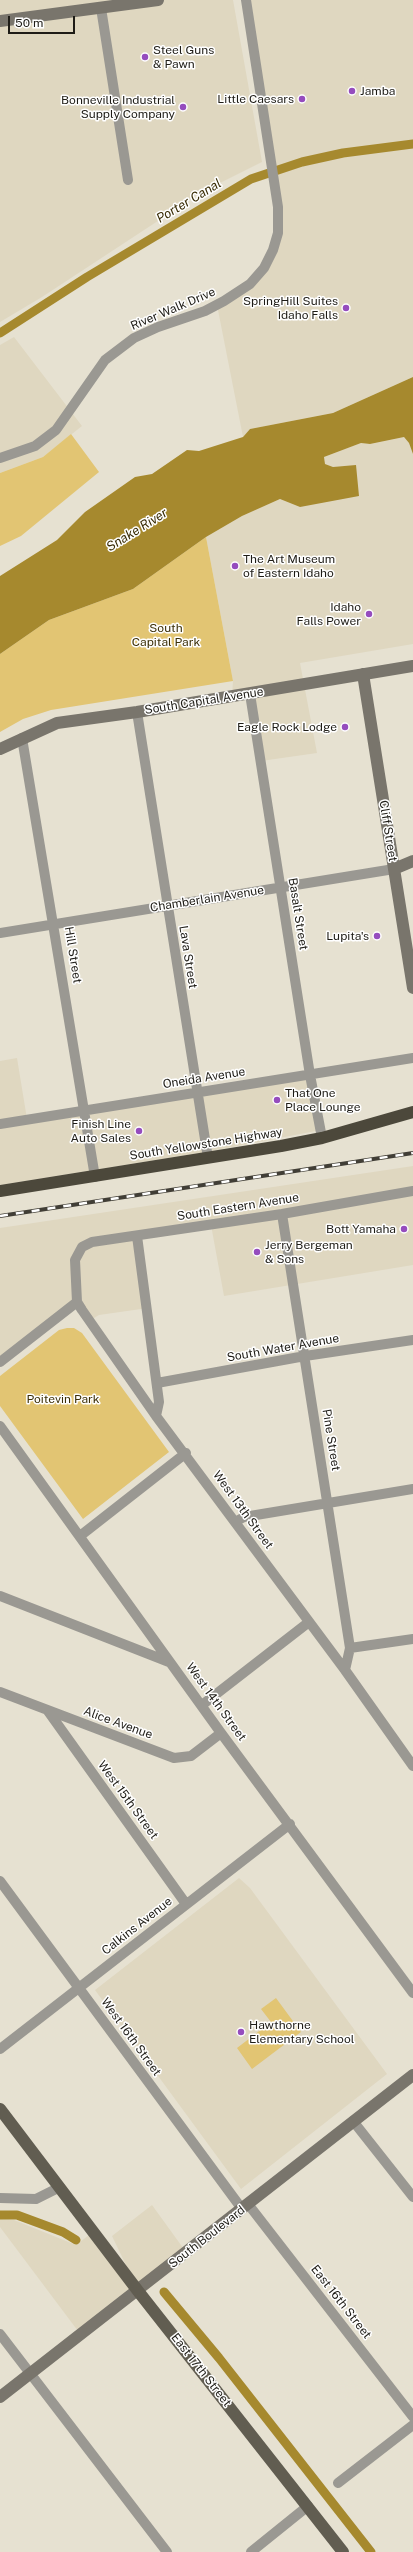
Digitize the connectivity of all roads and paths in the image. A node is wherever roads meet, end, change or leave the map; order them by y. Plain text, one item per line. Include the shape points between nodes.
1 (158, 0) edge
2 (246, 0) edge
3 (102, 8) junction
4 (0, 21) edge
5 (128, 180) dead end
6 (0, 458) edge
7 (413, 666) edge
8 (363, 674) junction
9 (250, 694) junction
10 (137, 712) junction
11 (22, 738) junction
12 (0, 750) edge
13 (413, 861) edge
14 (394, 869) junction
15 (280, 887) junction
16 (167, 905) junction
17 (54, 924) junction
18 (0, 933) edge
19 (411, 961) edge
20 (413, 988) edge
21 (413, 1058) edge
22 (310, 1075) junction
23 (197, 1092) junction
24 (85, 1110) junction
25 (413, 1112) edge
26 (0, 1124) edge
27 (322, 1138) junction
28 (208, 1158) junction
29 (95, 1177) junction
30 (0, 1191) edge
31 (413, 1191) edge
32 (282, 1214) junction
33 (137, 1236) junction
34 (77, 1302) junction
35 (413, 1340) edge
36 (305, 1356) junction
37 (0, 1362) edge
38 (157, 1383) junction
39 (156, 1416) junction
40 (0, 1426) edge
41 (186, 1453) junction
42 (413, 1489) edge
43 (328, 1502) junction
44 (235, 1522) junction
45 (80, 1536) junction
46 (0, 1596) edge
47 (309, 1622) junction
48 (413, 1639) edge
49 (350, 1648) junction
50 (170, 1663) junction
51 (346, 1670) junction
52 (0, 1692) edge
53 (202, 1705) junction
54 (48, 1711) junction
55 (222, 1733) junction
56 (413, 1766) edge
57 (290, 1824) junction
58 (0, 1881) edge
59 (186, 1904) junction
60 (78, 1987) junction
61 (413, 1993) edge
62 (0, 2049) edge
63 (413, 2075) edge
64 (0, 2109) edge
65 (354, 2122) junction
66 (60, 2187) junction
67 (413, 2197) edge
68 (0, 2198) edge
69 (245, 2206) junction
70 (138, 2291) junction
71 (0, 2334) edge
72 (30, 2374) junction
73 (0, 2397) edge
74 (413, 2417) edge
75 (413, 2425) edge
76 (338, 2483) dead end
77 (308, 2506) junction
78 (167, 2552) edge
79 (251, 2552) edge
80 (344, 2552) edge

1 - 3 street
2 - 6 street, River Walk Drive via 275,182 278,233 264,268 250,284 224,301 134,338 105,360 56,430 35,446
3 - 4 street
3 - 5 street
7 - 8 street, South Capital Avenue
8 - 9 street, South Capital Avenue
8 - 14 street, Cliff Street
9 - 10 street, South Capital Avenue
9 - 15 street, Basalt Street
10 - 11 street, South Capital Avenue via 57,723
10 - 16 street, Lava Street
11 - 12 street, South Capital Avenue
11 - 17 street, Hill Street
13 - 14 street, Chamberlain Avenue
14 - 15 street, Chamberlain Avenue
14 - 19 street, Cliff Street
15 - 16 street, Chamberlain Avenue
15 - 22 street, Basalt Street
16 - 17 street, Chamberlain Avenue
16 - 23 street, Lava Street
17 - 18 street, Chamberlain Avenue
17 - 24 street, Hill Street
19 - 20 street, Cliff Street
21 - 22 street, Oneida Avenue
22 - 23 street, Oneida Avenue
22 - 27 street, Basalt Street
23 - 24 street, Oneida Avenue
23 - 28 street, Lava Street
24 - 26 street, Oneida Avenue
24 - 29 street, Hill Street
25 - 27 highway, South Yellowstone Highway
27 - 28 highway, South Yellowstone Highway
28 - 29 highway, South Yellowstone Highway
29 - 30 highway, South Yellowstone Highway
31 - 32 street, South Eastern Avenue
32 - 33 street, South Eastern Avenue
32 - 36 street, Pine Street
33 - 34 street, South Eastern Avenue via 87,1243 75,1260
33 - 38 street
34 - 37 street
34 - 39 street, West 13th Street
35 - 36 street, South Water Avenue
36 - 38 street, South Water Avenue
36 - 43 street, Pine Street
38 - 39 street via 159,1402
39 - 41 street, West 13th Street
40 - 45 street, West 14th Street
41 - 44 street, West 13th Street
41 - 45 street
42 - 43 street
43 - 44 street via 244,1517
43 - 49 street, Pine Street
44 - 47 street, West 13th Street
45 - 50 street, West 14th Street
46 - 50 street
47 - 51 street, West 13th Street
47 - 53 street
48 - 49 street
49 - 51 street, Pine Street
50 - 53 street, West 14th Street
51 - 56 street, West 13th Street
52 - 54 street, Alice Avenue
53 - 55 street, West 14th Street
54 - 55 street, Alice Avenue via 174,1758 192,1756
54 - 59 street, West 15th Street
55 - 57 street, West 14th Street
57 - 59 street, Calkins Avenue
57 - 61 street, West 14th Street
58 - 60 street, West 16th Street
59 - 60 street, Calkins Avenue
60 - 62 street, Calkins Avenue
60 - 69 street, West 16th Street
63 - 65 street, South Boulevard
64 - 66 main road, East 17th Street
65 - 67 street
65 - 69 street, South Boulevard
66 - 68 street via 36,2199
66 - 70 main road, East 17th Street
69 - 70 street, South Boulevard
69 - 74 street, East 16th Street
70 - 72 street, South Boulevard
70 - 77 main road, East 17th Street
71 - 72 street
72 - 73 street, South Boulevard
72 - 78 street
75 - 76 street
77 - 79 street
77 - 80 main road, East 17th Street

